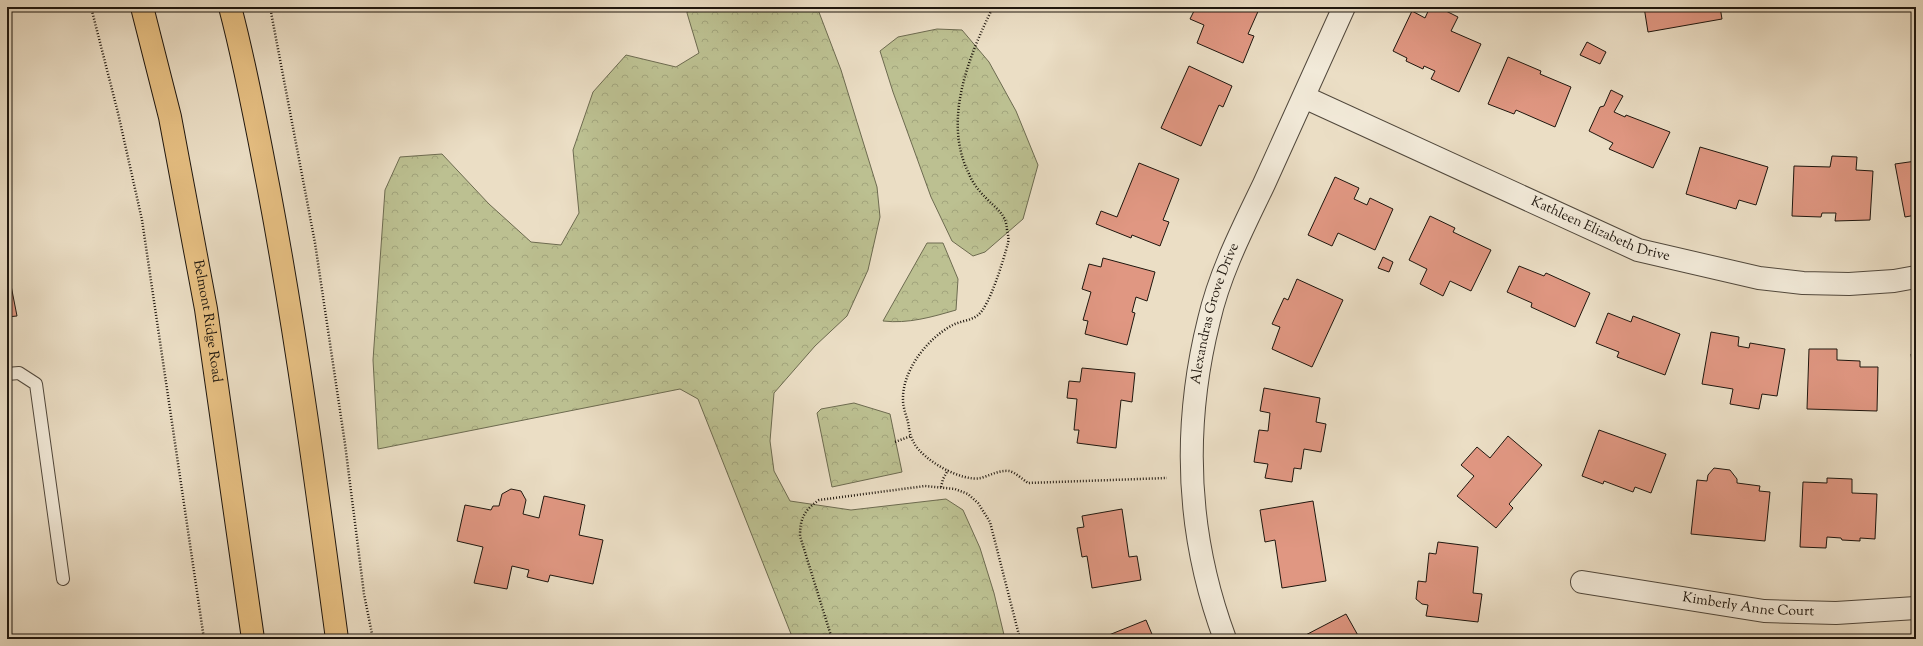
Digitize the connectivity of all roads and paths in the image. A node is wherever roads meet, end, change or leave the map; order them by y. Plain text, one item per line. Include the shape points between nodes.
1 (91, 7) edge
2 (142, 7) edge
3 (230, 7) edge
4 (270, 7) edge
5 (993, 7) edge
6 (1344, 7) edge
7 (1304, 96) junction
8 (1916, 277) edge
9 (7, 374) edge
10 (911, 436) junction
11 (895, 442) dead end
12 (948, 470) junction
13 (1192, 477) junction
14 (942, 487) junction
15 (63, 579) dead end
16 (1582, 582) dead end
17 (1916, 608) edge
18 (204, 639) edge
19 (253, 639) edge
20 (337, 639) edge
21 (373, 639) edge
22 (832, 639) edge
23 (1020, 639) edge
24 (1225, 639) edge

1 - 18 path via 142,220
2 - 19 main road, Belmont Ridge Road via 170,117 206,309
3 - 20 main road via 245,62 287,286
4 - 21 path via 314,243 345,444 364,594
5 - 10 path via 970,60 960,94 960,150 969,174 984,197 1000,210 1006,221 1008,241 985,306 977,316 952,325 936,336 908,373 903,400
6 - 7 street, Alexandras Grove Drive
7 - 8 street, Kathleen Elizabeth Drive via 1638,250 1759,278 1804,283 1849,284
7 - 13 street, Alexandras Grove Drive via 1226,264 1209,319 1197,374 1191,430
9 - 15 lane via 19,373 36,384
10 - 11 path
10 - 12 path via 924,456
12 - 13 path via 969,478 1011,471 1028,483
12 - 14 path
13 - 24 street, Alexandras Grove Drive via 1192,497 1200,552 1213,607
14 - 22 path via 925,486 819,500 808,507 800,525 800,536
14 - 23 path via 968,494 978,503 990,522
16 - 17 street, Kimberly Anne Court via 1764,611 1836,613

